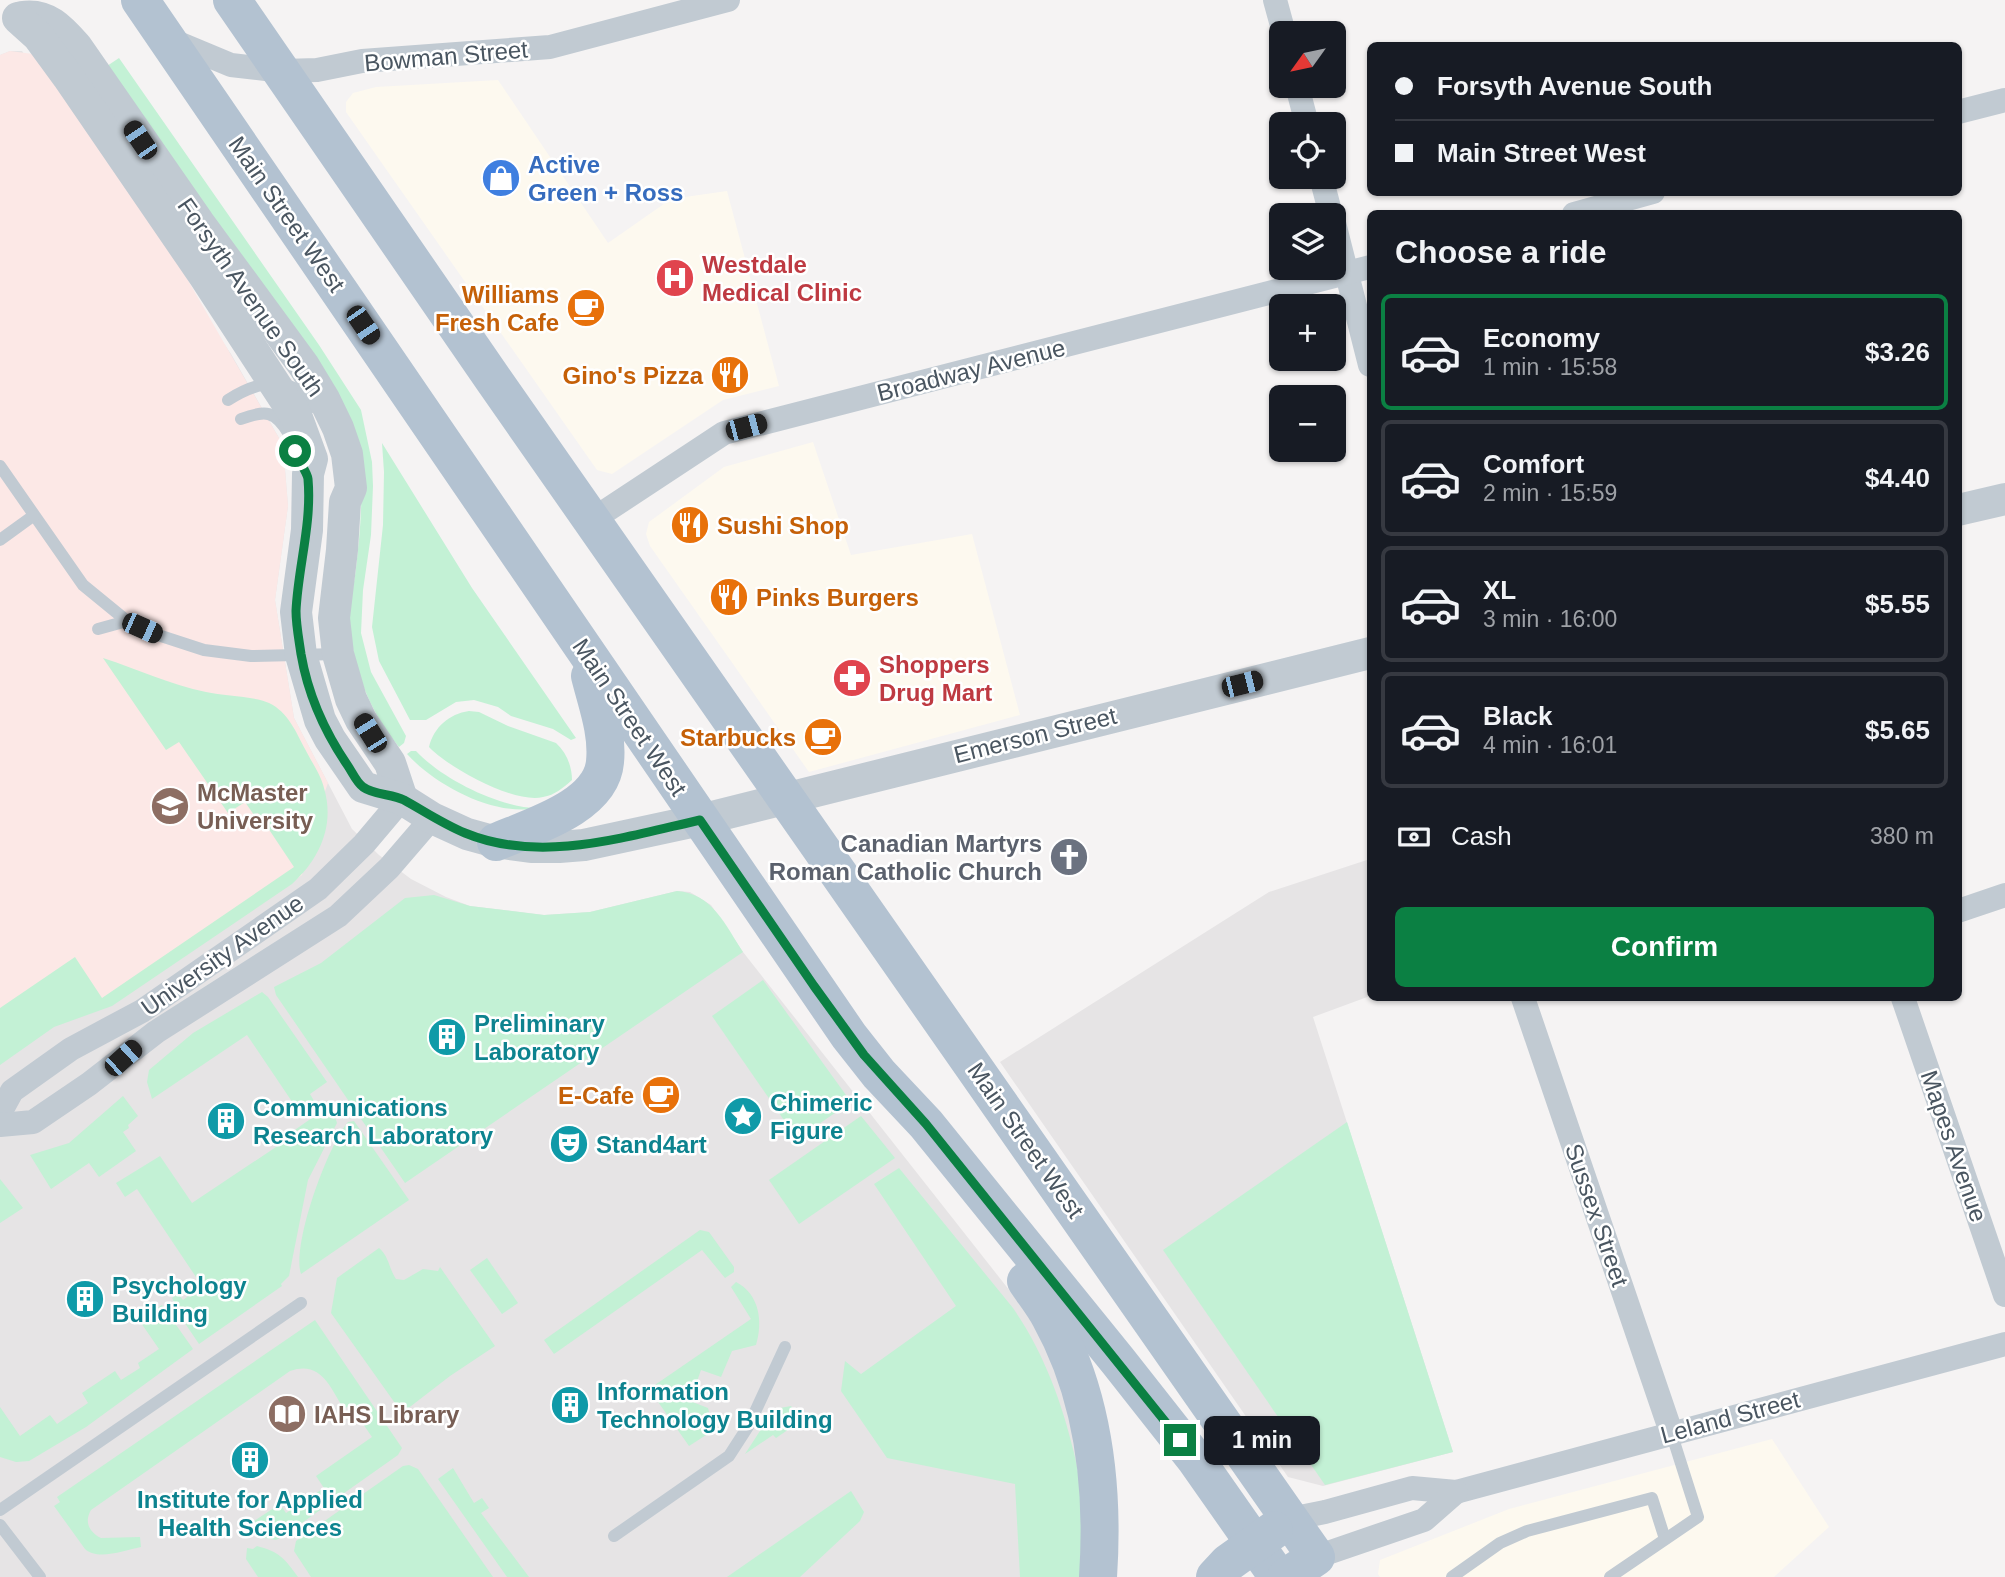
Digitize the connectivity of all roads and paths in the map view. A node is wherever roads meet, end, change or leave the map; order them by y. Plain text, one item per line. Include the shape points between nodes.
1 (140, 0) edge
2 (232, 0) edge
3 (728, 0) edge
4 (1275, 0) edge
5 (9, 19) edge
6 (1281, 21) edge
7 (165, 37) junction
8 (282, 71) junction
9 (2005, 100) edge
10 (1962, 111) edge
11 (1639, 196) edge
12 (1588, 210) edge
13 (1346, 246) edge
14 (1359, 270) edge
15 (1367, 339) edge
16 (259, 377) junction
17 (244, 389) junction
18 (228, 400) dead end
19 (241, 419) dead end
20 (324, 428) dead end
21 (300, 462) junction
22 (0, 466) edge
23 (2005, 499) edge
24 (1962, 509) edge
25 (33, 516) junction
26 (592, 520) junction
27 (0, 540) edge
28 (127, 621) junction
29 (99, 629) dead end
30 (583, 650) junction
31 (338, 654) junction
32 (1367, 654) edge
33 (301, 655) junction
34 (786, 798) junction
35 (402, 799) junction
36 (432, 818) junction
37 (700, 820) junction
38 (496, 842) junction
39 (2005, 895) edge
40 (1962, 910) edge
41 (1523, 1001) edge
42 (1904, 1001) edge
43 (879, 1074) junction
44 (0, 1113) edge
45 (0, 1125) edge
46 (2005, 1294) edge
47 (301, 1303) dead end
48 (2005, 1344) edge
49 (785, 1347) dead end
50 (1671, 1432) junction
51 (1456, 1492) junction
52 (0, 1510) edge
53 (1290, 1519) junction
54 (0, 1525) edge
55 (614, 1536) dead end
56 (1665, 1539) junction
57 (1254, 1543) junction
58 (1301, 1567) edge
59 (40, 1577) edge
60 (1098, 1577) edge
61 (1215, 1577) edge
62 (1278, 1577) edge
63 (1452, 1577) edge
64 (1611, 1577) edge

1 - 7 main road, Main Street West
2 - 8 main road, Main Street West
3 - 8 street, Bowman Street via 550,47
4 - 6 street
5 - 16 street, Forsyth Avenue South via 29,26 49,50 232,316
5 - 31 street, Forsyth Avenue South via 31,16 52,22 76,46 304,366 332,415 347,454 351,488 341,494 342,550 334,618
7 - 8 street, Bowman Street via 231,65
7 - 30 main road, Main Street West
8 - 26 main road, Main Street West
9 - 10 street
11 - 12 street
13 - 14 street
14 - 15 street
14 - 26 street, Broadway Avenue via 724,433
16 - 17 lane
16 - 17 lane via 261,384
16 - 20 lane via 303,394
16 - 21 street, Forsyth Avenue South via 298,418 312,459
17 - 18 lane
19 - 21 lane via 260,412 272,414 283,425
21 - 33 street, Forsyth Avenue South via 307,530 296,612
22 - 25 lane
23 - 24 street
25 - 27 lane
25 - 28 lane via 83,585
26 - 34 main road, Main Street West
28 - 29 lane
28 - 33 lane via 204,650 251,656
30 - 37 main road, Main Street West
30 - 38 main road via 604,731 602,774 581,802
31 - 33 lane
31 - 35 street, Forsyth Avenue South via 351,699 390,763
32 - 34 street, Emerson Street
33 - 35 street, Forsyth Avenue South via 320,720 352,772 363,787
34 - 37 street, Emerson Street
34 - 53 main road, Main Street West
35 - 36 street
35 - 44 street, University Avenue via 318,889 142,1011 80,1044 12,1091
36 - 38 street
36 - 45 street, University Avenue via 389,868 338,916 166,1025 33,1122
37 - 38 street via 584,845 531,847
37 - 43 main road, Main Street West
39 - 40 street
41 - 50 street, Sussex Street
42 - 46 street, Mapes Avenue
43 - 57 main road, Main Street West via 926,1124 1118,1361
43 - 60 main road via 914,1134 1050,1316 1070,1360 1095,1448 1101,1516
47 - 52 lane
48 - 50 street, Leland Street
49 - 55 lane via 749,1425 729,1455
50 - 51 street, Leland Street
50 - 56 lane via 1698,1517
51 - 53 street, Leland Street via 1412,1488
51 - 58 street, Leland Street via 1424,1520
53 - 57 main road
53 - 58 main road, Main Street West
54 - 59 lane
56 - 63 lane via 1651,1498 1527,1531 1500,1543
56 - 64 lane
57 - 61 main road
57 - 62 main road, Main Street West

